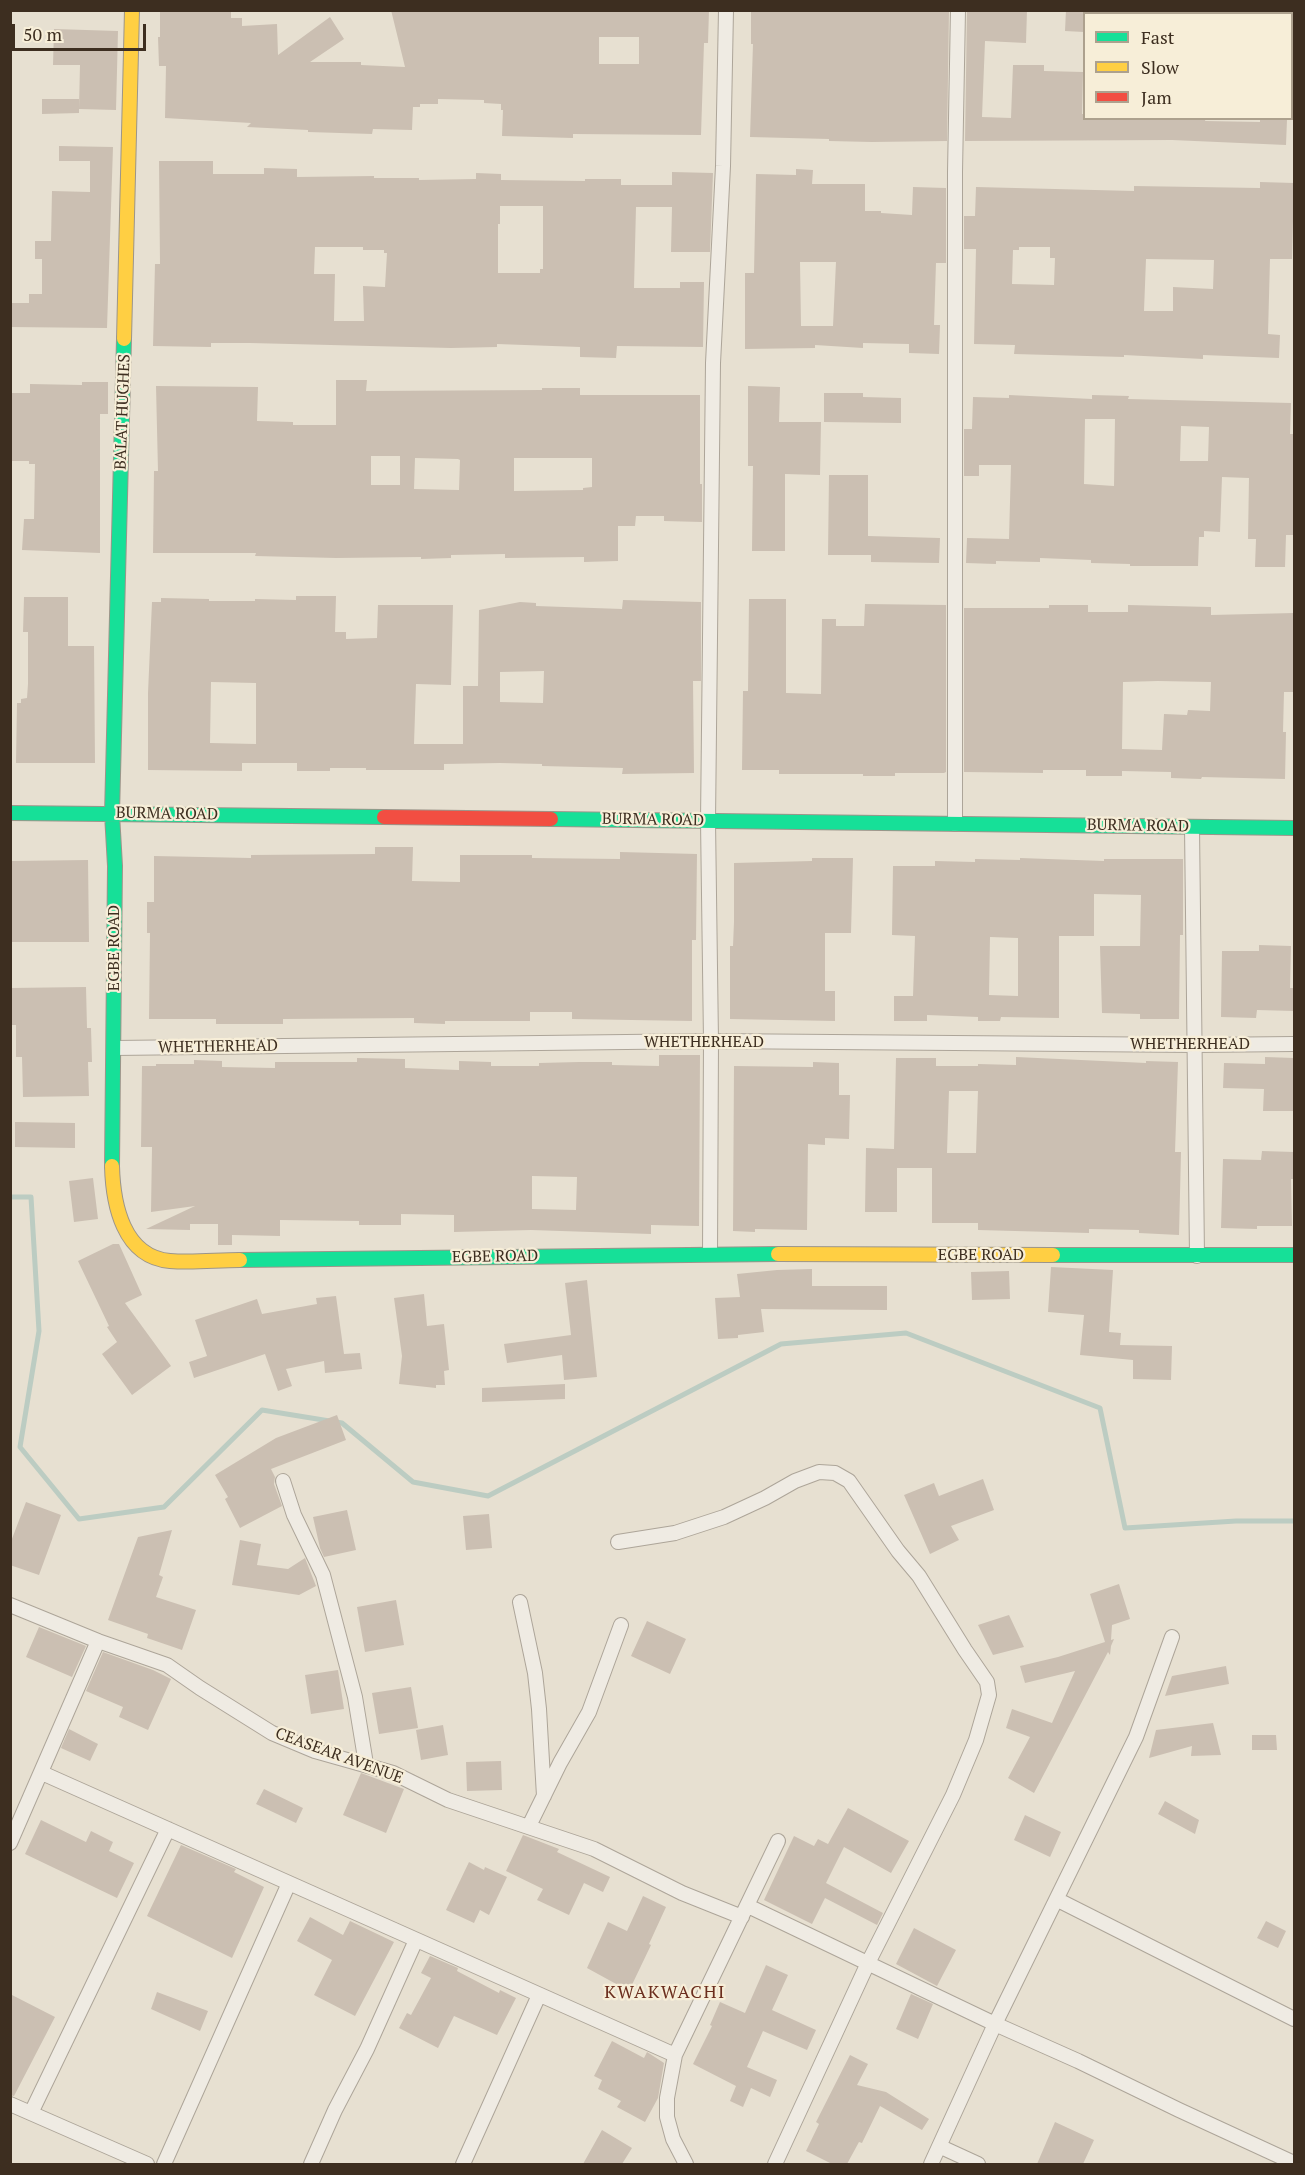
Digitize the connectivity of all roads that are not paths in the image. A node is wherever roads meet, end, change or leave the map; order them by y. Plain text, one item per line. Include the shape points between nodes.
1 (132, 10) edge
2 (726, 10) edge
3 (958, 10) edge
4 (10, 813) edge
5 (112, 814) junction
6 (708, 821) junction
7 (955, 824) junction
8 (1192, 827) junction
9 (1294, 828) edge
10 (711, 1041) junction
11 (1294, 1044) edge
12 (1196, 1045) junction
13 (114, 1048) junction
14 (710, 1254) junction
15 (1294, 1255) edge
16 (1197, 1256) junction
17 (283, 1481) dead end
18 (618, 1542) dead end
19 (519, 1602) dead end
20 (10, 1605) edge
21 (621, 1625) dead end
22 (1172, 1637) dead end
23 (98, 1641) junction
24 (366, 1764) junction
25 (42, 1773) junction
26 (544, 1798) junction
27 (529, 1826) junction
28 (168, 1829) junction
29 (777, 1841) dead end
30 (10, 1843) edge
31 (289, 1883) junction
32 (1058, 1900) junction
33 (745, 1912) junction
34 (416, 1940) junction
35 (868, 1963) junction
36 (539, 1995) junction
37 (1294, 2019) edge
38 (995, 2024) junction
39 (675, 2055) junction
40 (10, 2104) edge
41 (31, 2114) junction
42 (941, 2146) junction
43 (1294, 2163) edge
44 (147, 2164) edge
45 (164, 2164) edge
46 (311, 2164) edge
47 (463, 2164) edge
48 (686, 2164) edge
49 (775, 2164) edge
50 (931, 2164) edge
51 (978, 2164) edge

1 - 5 street, BALAT HUGHES
2 - 6 street via 713,363
3 - 7 street
4 - 5 street, BURMA ROAD
5 - 6 street, BURMA ROAD
5 - 13 street, EGBE ROAD
6 - 7 street, BURMA ROAD
6 - 10 street
7 - 8 street, BURMA ROAD
8 - 9 street, BURMA ROAD
8 - 12 street
10 - 12 street, WHETHERHEAD
10 - 13 street, WHETHERHEAD
10 - 14 street
11 - 12 street, WHETHERHEAD
12 - 16 street
13 - 14 street, EGBE ROAD via 112,1169 116,1203 131,1239 147,1254 168,1261
14 - 16 street, EGBE ROAD
15 - 16 street, EGBE ROAD
17 - 24 street via 294,1515 323,1575 355,1697
18 - 35 street via 675,1533 724,1517 819,1472 840,1475 849,1481 919,1576 987,1682 987,1706 953,1795
19 - 26 street via 535,1673
20 - 23 street, CEASEAR AVENUE
21 - 26 street via 589,1712
22 - 32 street via 1136,1737
23 - 24 street, CEASEAR AVENUE via 167,1665 272,1733
23 - 25 street
24 - 27 street, CEASEAR AVENUE via 448,1800
25 - 28 street
25 - 30 street
26 - 27 street
27 - 33 street, CEASEAR AVENUE via 594,1849 682,1893
28 - 31 street
28 - 41 street
29 - 33 street
31 - 34 street
31 - 45 street
32 - 37 street
32 - 38 street
33 - 35 street, CEASEAR AVENUE
33 - 39 street
34 - 36 street
34 - 46 street
35 - 38 street, CEASEAR AVENUE
35 - 49 street
36 - 39 street
36 - 47 street
38 - 42 street
38 - 43 street, CEASEAR AVENUE
39 - 48 street via 667,2117
40 - 41 street
41 - 44 street
42 - 50 street
42 - 51 street

